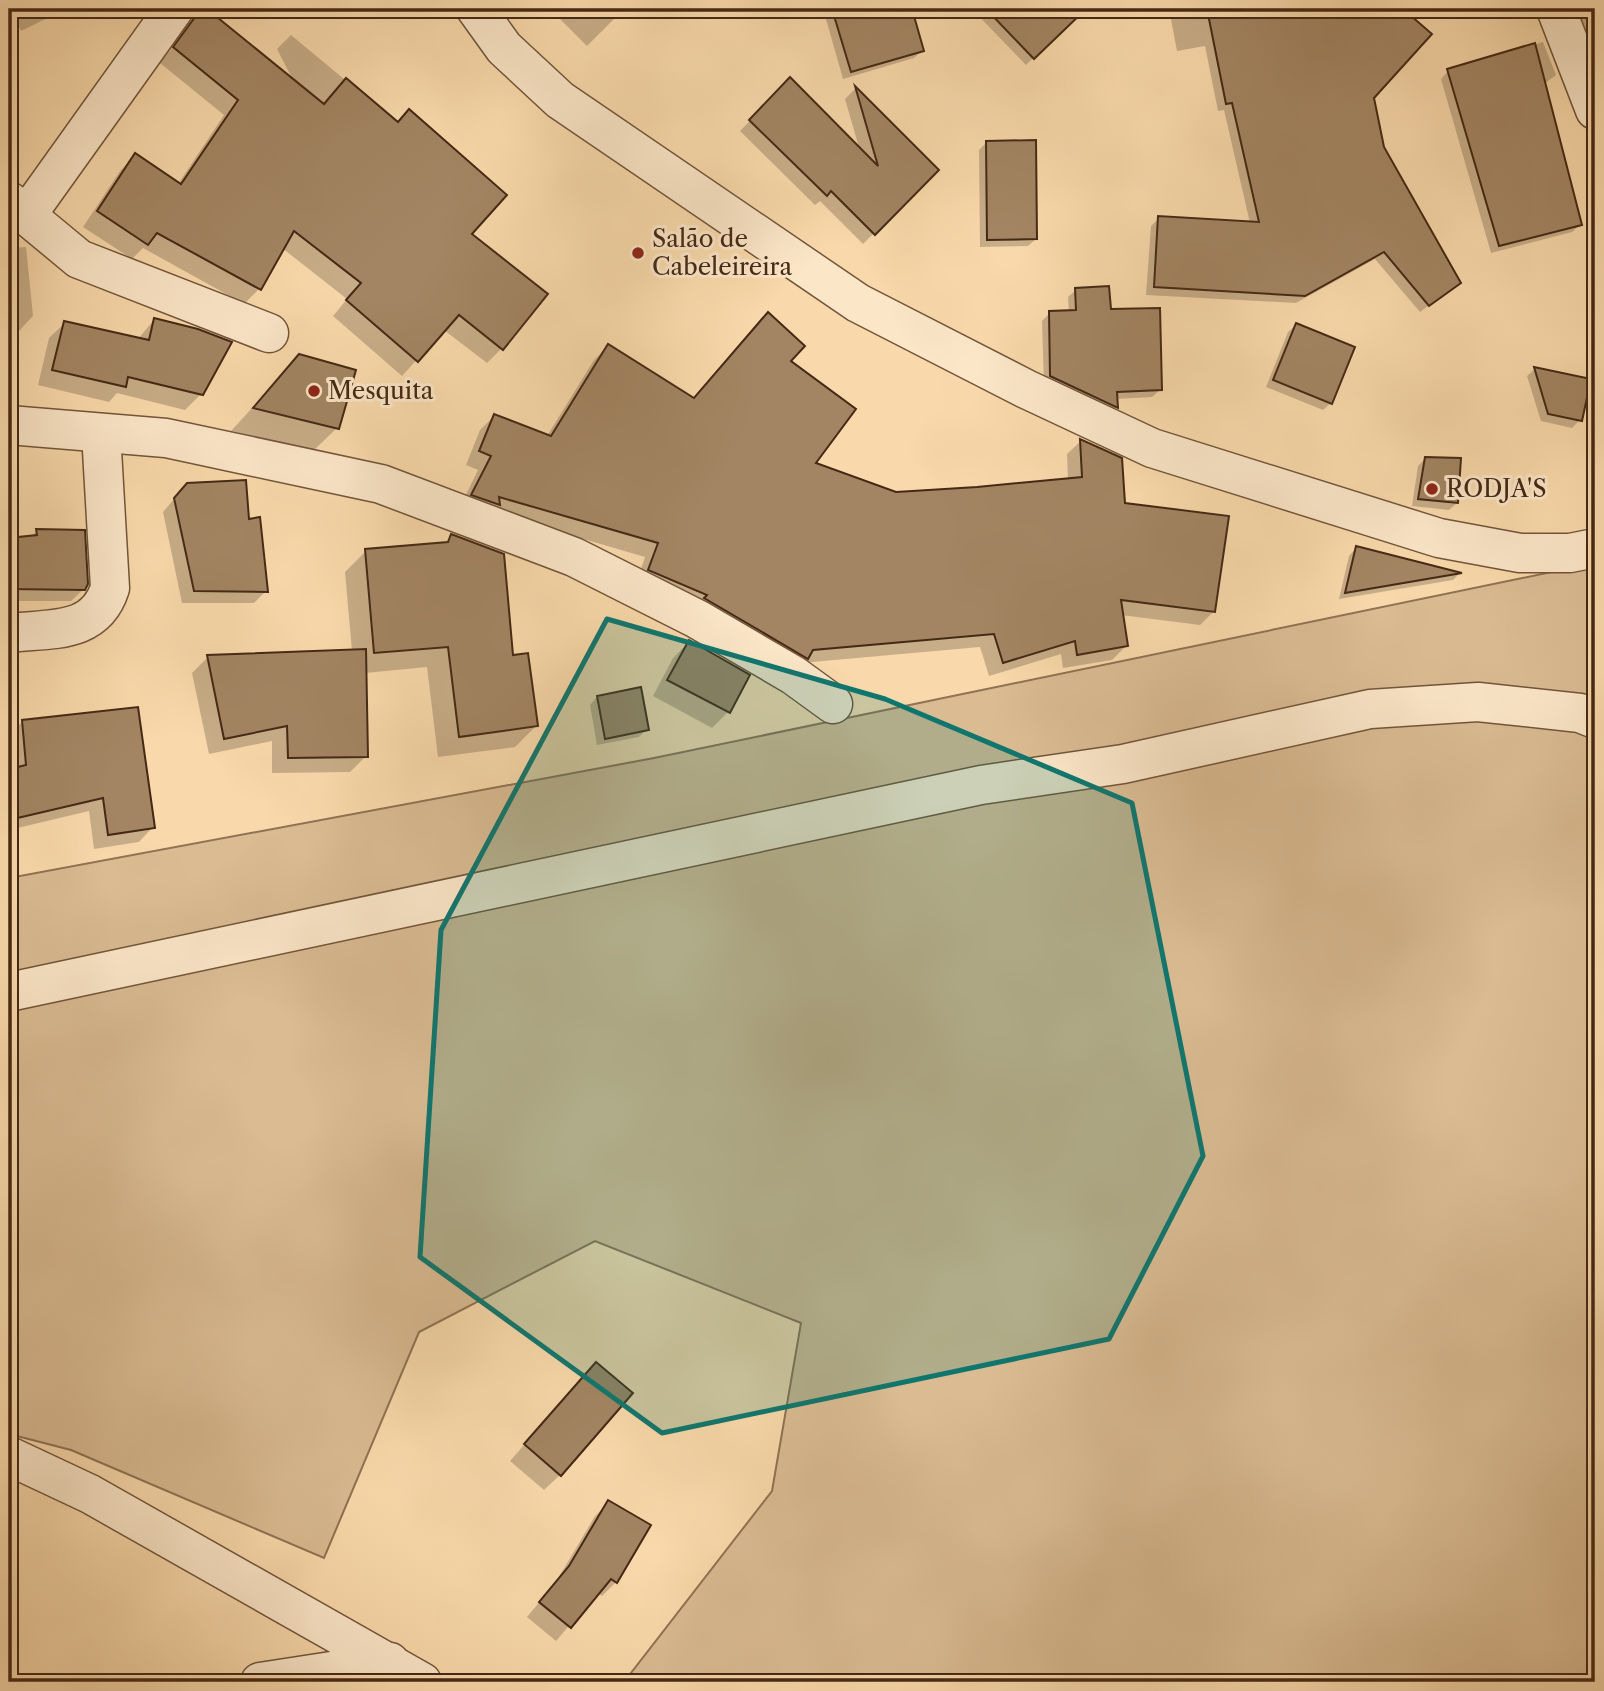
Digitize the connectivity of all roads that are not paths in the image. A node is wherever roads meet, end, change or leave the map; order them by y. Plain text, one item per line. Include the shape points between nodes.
1 (174, 9) edge
2 (476, 9) edge
3 (1556, 9) edge
4 (1595, 110) edge
5 (17, 209) edge
6 (269, 333) dead end
7 (9, 425) edge
8 (101, 433) junction
9 (1595, 548) edge
10 (9, 633) edge
11 (833, 704) dead end
12 (1595, 719) edge
13 (9, 992) edge
14 (9, 1456) edge
15 (390, 1662) junction
16 (260, 1682) edge
17 (422, 1682) edge

1 - 5 street
2 - 9 street via 504,48 560,100 858,303 1026,389 1152,448 1439,538 1520,552 1570,553
3 - 4 street
5 - 6 street via 79,259
7 - 8 street
8 - 10 street via 110,588 105,606 83,624
8 - 11 street via 166,438 382,484 573,556 697,619
12 - 13 street via 1580,713 1478,702 1370,709 1123,764 981,785
14 - 15 street via 90,1494
15 - 16 street
15 - 17 street

